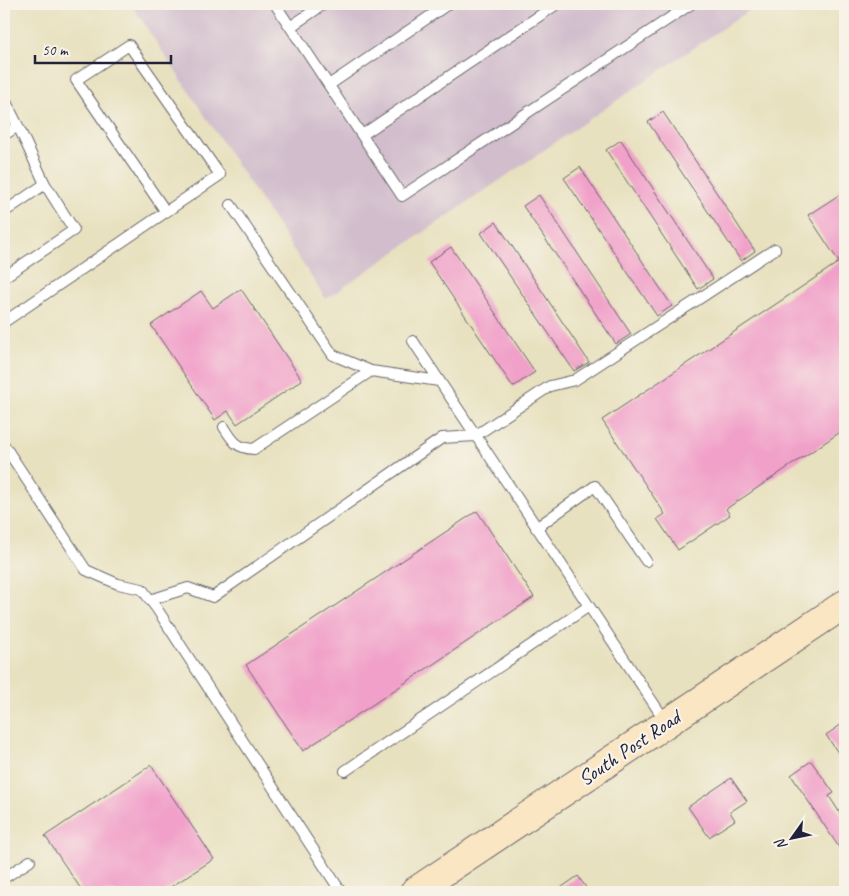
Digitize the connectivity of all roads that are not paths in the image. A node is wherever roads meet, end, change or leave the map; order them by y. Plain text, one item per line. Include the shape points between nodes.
1 (275, 4) edge
2 (324, 4) edge
3 (448, 4) edge
4 (557, 4) edge
5 (691, 4) edge
6 (290, 27) junction
7 (329, 85) junction
8 (4, 98) edge
9 (18, 126) junction
10 (4, 135) edge
11 (362, 135) junction
12 (45, 184) junction
13 (231, 205) dead end
14 (4, 212) edge
15 (166, 212) junction
16 (775, 250) dead end
17 (4, 276) edge
18 (4, 322) edge
19 (413, 341) dead end
20 (371, 371) junction
21 (439, 381) junction
22 (224, 427) dead end
23 (475, 436) junction
24 (4, 445) edge
25 (536, 528) junction
26 (646, 562) dead end
27 (150, 600) junction
28 (845, 604) edge
29 (589, 606) junction
30 (667, 723) junction
31 (345, 771) dead end
32 (30, 861) dead end
33 (4, 878) edge
34 (341, 892) edge
35 (414, 892) edge

1 - 6 lane
2 - 6 lane
3 - 7 lane
4 - 11 lane
5 - 11 lane via 402,196
6 - 7 lane
7 - 11 lane
8 - 9 lane
9 - 10 lane
9 - 12 lane
12 - 14 lane
12 - 17 lane via 74,230
13 - 20 lane via 332,355
15 - 15 lane via 76,80 129,45 220,175
15 - 18 lane
16 - 23 lane via 575,380 550,386
19 - 21 lane
20 - 21 lane
20 - 22 lane via 254,449 235,444
21 - 23 lane
23 - 25 lane
23 - 27 lane via 442,438 213,597 188,588
24 - 27 lane via 86,570 118,584 142,589
25 - 26 lane via 595,486
25 - 29 lane
27 - 34 lane
28 - 30 main road, South Post Road
29 - 30 lane
29 - 31 lane
30 - 35 main road, South Post Road
32 - 33 lane

